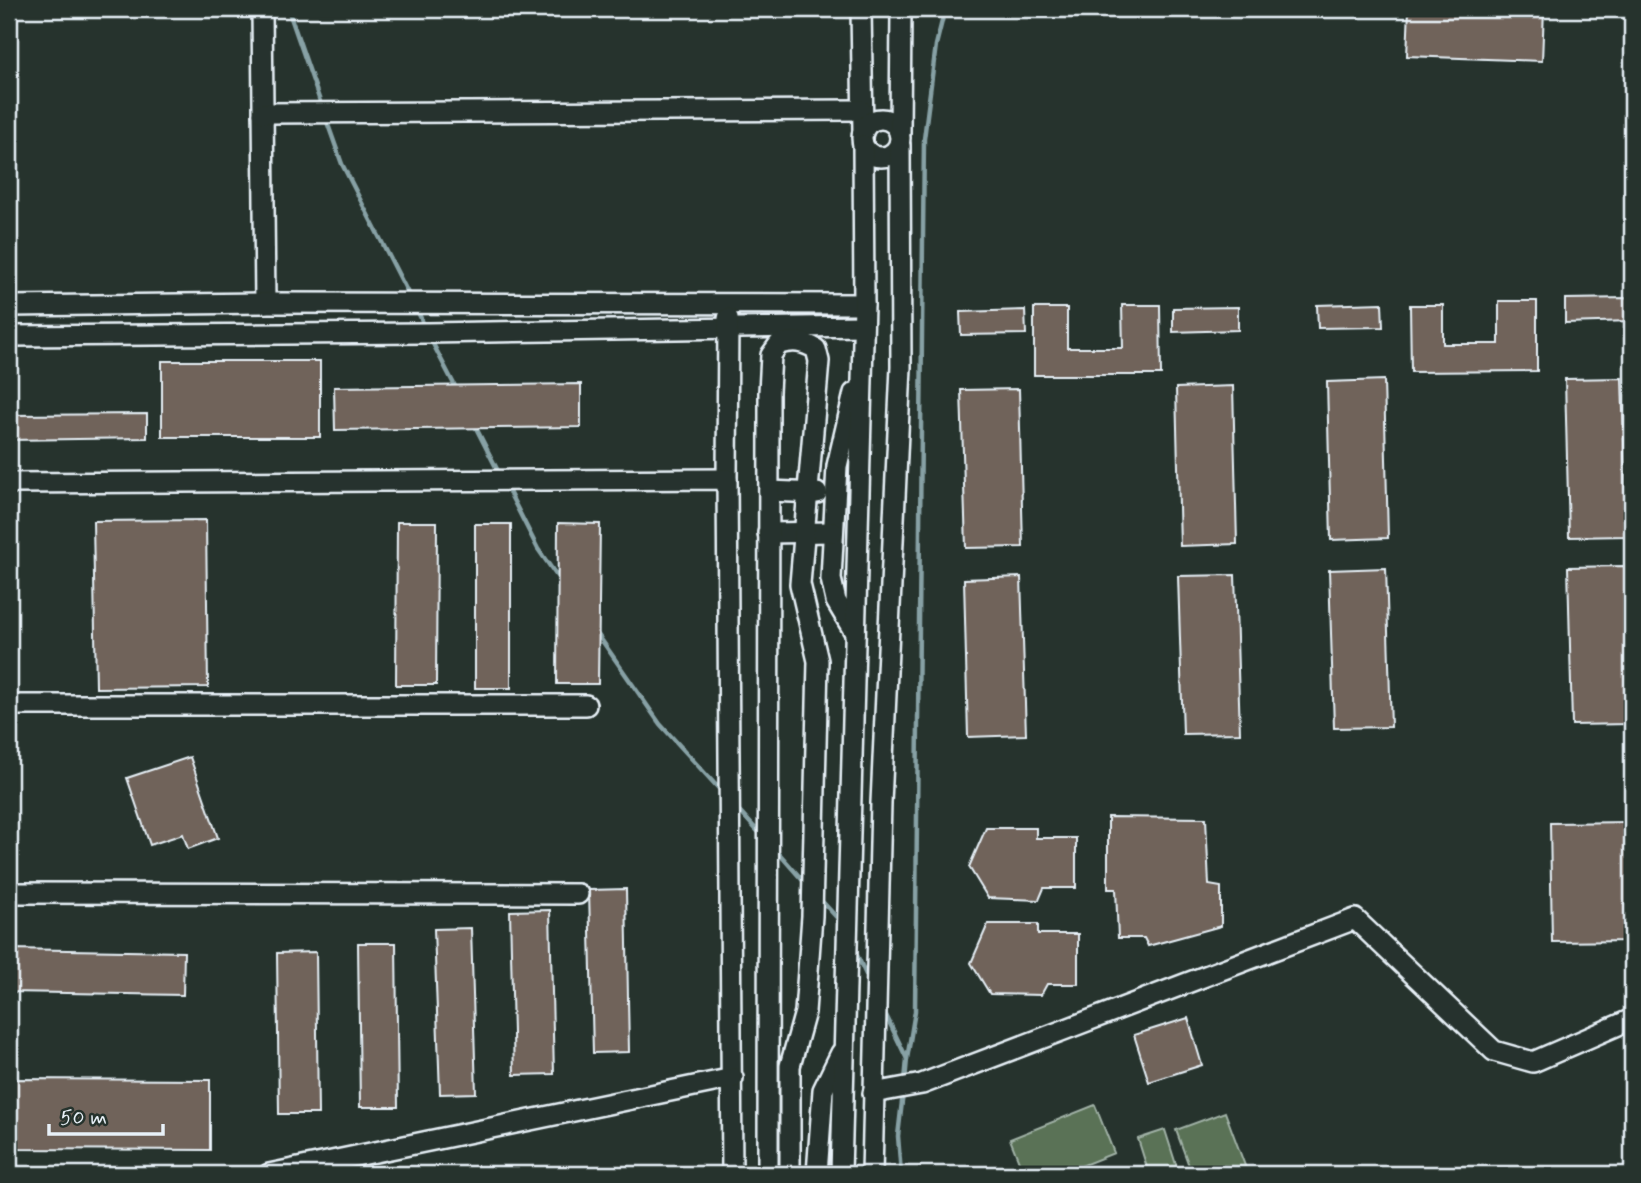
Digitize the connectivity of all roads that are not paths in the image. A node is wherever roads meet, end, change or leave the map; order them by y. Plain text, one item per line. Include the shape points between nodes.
1 (262, 9) edge
2 (861, 9) edge
3 (901, 9) edge
4 (862, 110) junction
5 (263, 113) junction
6 (863, 139) junction
7 (900, 139) junction
8 (265, 303) junction
9 (728, 303) junction
10 (864, 304) junction
11 (9, 306) edge
12 (863, 326) junction
13 (728, 329) junction
14 (9, 336) edge
15 (862, 365) junction
16 (727, 479) junction
17 (9, 483) edge
18 (769, 491) junction
19 (806, 492) junction
20 (835, 494) junction
21 (833, 532) junction
22 (768, 533) junction
23 (804, 533) junction
24 (855, 633) junction
25 (9, 705) edge
26 (586, 705) dead end
27 (9, 892) edge
28 (578, 894) dead end
29 (1632, 1019) edge
30 (845, 1045) junction
31 (733, 1078) junction
32 (873, 1093) junction
33 (818, 1144) junction
34 (768, 1145) junction
35 (791, 1145) junction
36 (269, 1174) edge
37 (732, 1174) edge
38 (768, 1174) edge
39 (790, 1174) edge
40 (817, 1174) edge
41 (841, 1174) edge
42 (872, 1174) edge

1 - 5 street
2 - 4 street
3 - 7 street
4 - 5 street
4 - 6 street
5 - 8 street
6 - 7 street via 871,155 884,158 896,151
6 - 7 street via 870,122 882,119 893,123
6 - 10 street
7 - 32 street via 901,367
8 - 9 street
8 - 11 street
9 - 10 street
9 - 13 street
10 - 12 street
12 - 13 street
12 - 15 street
13 - 14 street
13 - 16 street
15 - 20 street via 840,442
15 - 24 street
16 - 17 street
16 - 31 street
18 - 19 street
18 - 19 street via 771,355 779,344 792,341 816,349 819,361
18 - 22 street
19 - 20 street
19 - 23 street
20 - 21 street
21 - 23 street
21 - 24 street via 831,579 836,601
22 - 23 street
22 - 34 street
23 - 35 street via 800,584 815,641 817,688 812,916 805,1012 790,1066
24 - 30 street
25 - 26 street
27 - 28 street
29 - 32 street via 1533,1062 1494,1051 1355,919 922,1084
30 - 33 street via 823,1090
30 - 41 street
31 - 36 street
31 - 37 street
32 - 42 street
33 - 35 street
33 - 40 street
34 - 35 street
34 - 38 street
35 - 39 street

